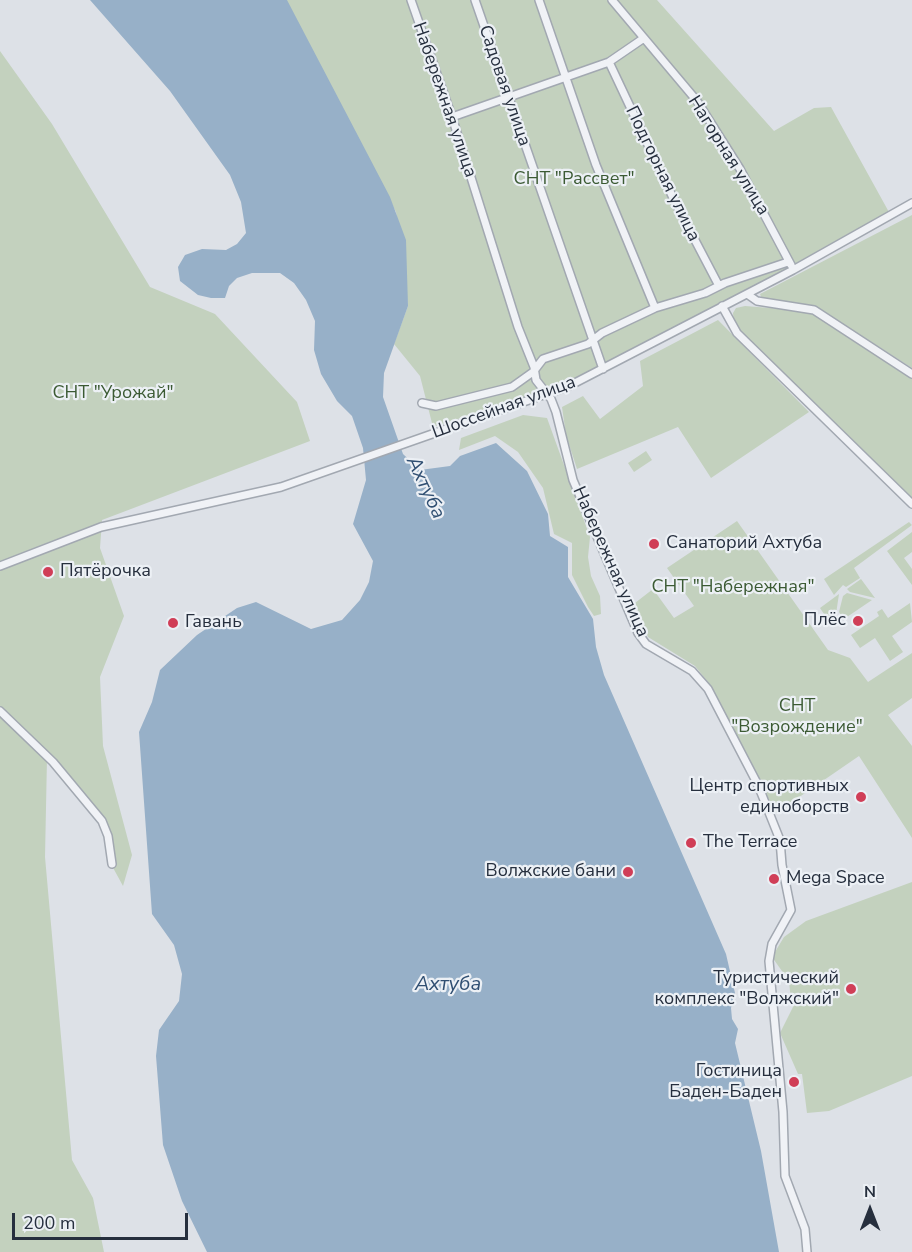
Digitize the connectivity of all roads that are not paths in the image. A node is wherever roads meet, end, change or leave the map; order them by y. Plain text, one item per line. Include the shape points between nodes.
1 (411, 0) edge
2 (475, 0) edge
3 (539, 0) edge
4 (612, 0) edge
5 (644, 38) junction
6 (609, 62) junction
7 (566, 77) junction
8 (507, 96) junction
9 (452, 117) junction
10 (912, 203) edge
11 (788, 262) junction
12 (793, 270) junction
13 (719, 286) junction
14 (747, 294) junction
15 (722, 306) junction
16 (656, 309) junction
17 (592, 342) junction
18 (603, 369) junction
19 (534, 370) junction
20 (912, 374) edge
21 (547, 394) junction
22 (422, 403) dead end
23 (912, 504) edge
24 (0, 566) edge
25 (0, 711) edge
26 (112, 864) dead end
27 (807, 1252) edge

1 - 9 street, Набережная улица
2 - 8 street, Садовая улица
3 - 7 street
4 - 5 street, Нагорная улица
5 - 6 street
5 - 11 street, Нагорная улица via 697,101 730,152
6 - 7 street
6 - 13 street, Подгорная улица
7 - 8 street
7 - 16 street via 596,165
8 - 9 street
8 - 17 street, Садовая улица
9 - 19 street, Набережная улица
10 - 12 street, Шоссейная улица
11 - 12 street, Нагорная улица
11 - 13 street
12 - 14 street, Шоссейная улица
13 - 16 street
14 - 15 street, Шоссейная улица
14 - 20 street via 757,301 814,310
15 - 18 street, Шоссейная улица
15 - 23 street via 737,333
16 - 17 street via 602,333
17 - 18 street, Садовая улица
17 - 19 street via 543,359
18 - 21 street, Шоссейная улица
19 - 21 street, Набережная улица via 540,388
19 - 22 street via 512,387 436,406
21 - 24 street, Шоссейная улица via 268,491 101,527
21 - 27 street, Набережная улица via 556,412 573,480 638,633 649,646 692,671 708,689 758,785 780,840 791,910 772,944 769,961 785,1176 805,1229
25 - 26 street via 53,762 102,820

